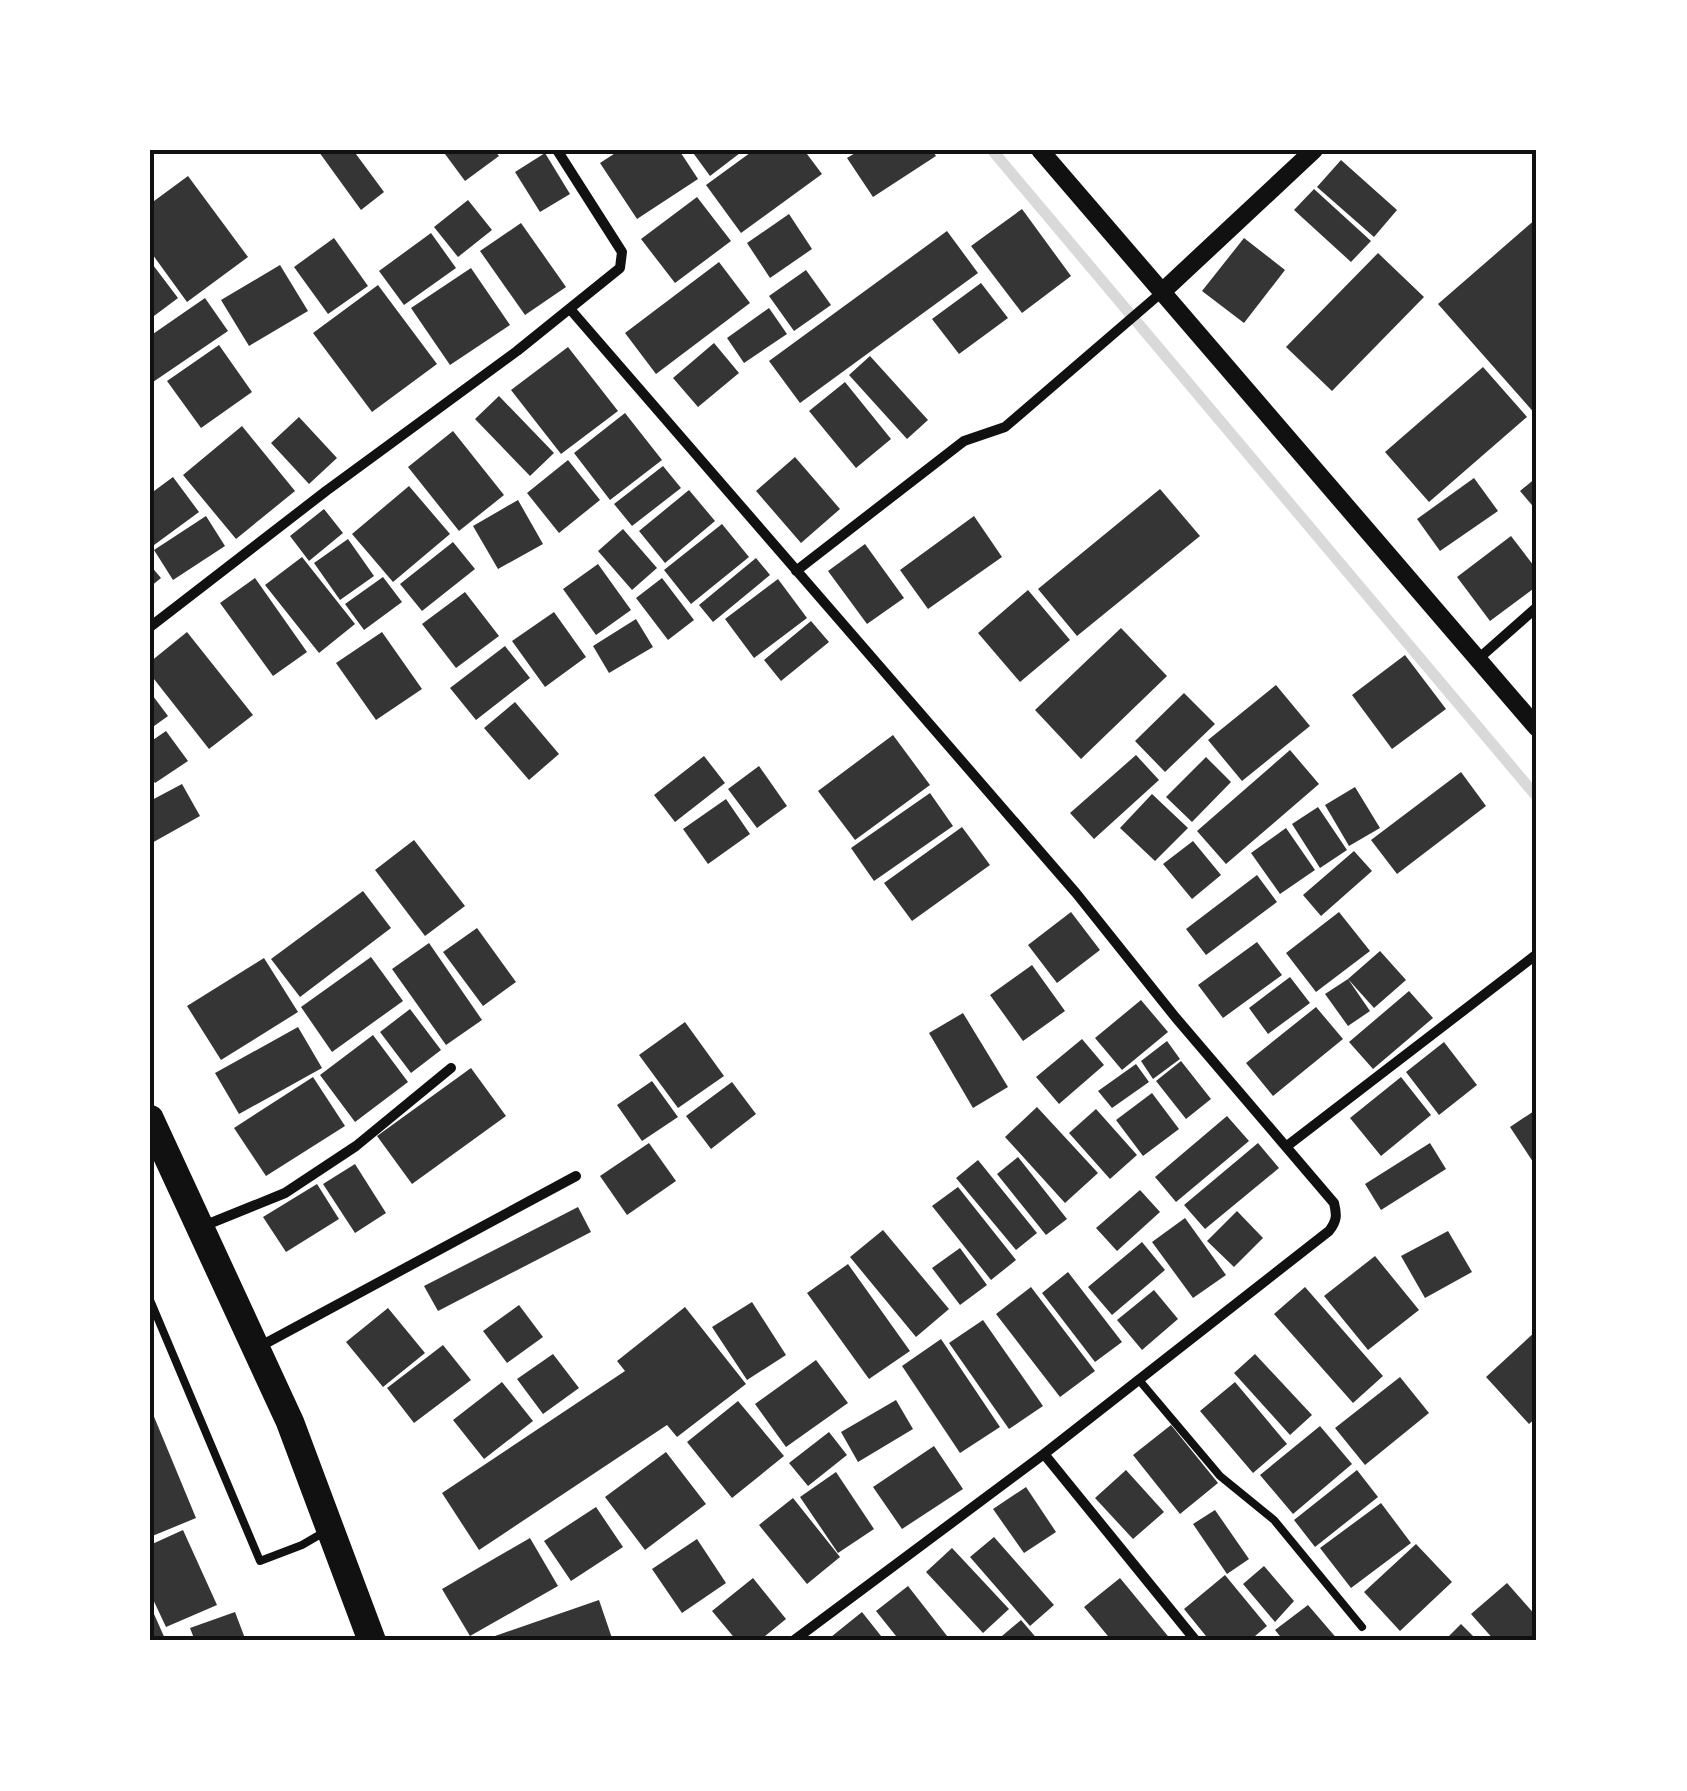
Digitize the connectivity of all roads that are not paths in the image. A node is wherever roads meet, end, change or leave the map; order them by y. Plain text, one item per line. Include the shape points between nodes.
1 (558, 150) edge
2 (1040, 150) edge
3 (1314, 150) edge
4 (1162, 292) junction
5 (570, 309) junction
6 (796, 571) junction
7 (1537, 606) edge
8 (150, 627) edge
9 (1478, 660) junction
10 (1537, 728) edge
11 (1537, 954) edge
12 (451, 1068) dead end
13 (150, 1119) edge
14 (1287, 1146) junction
15 (576, 1176) dead end
16 (200, 1227) junction
17 (150, 1300) edge
18 (256, 1348) junction
19 (1139, 1380) junction
20 (1044, 1454) junction
21 (330, 1528) junction
22 (1362, 1627) dead end
23 (372, 1641) edge
24 (794, 1641) edge
25 (1196, 1641) edge

1 - 5 street via 623,260
2 - 4 street
3 - 4 street
4 - 6 street via 1005,427 964,441
4 - 9 street
5 - 6 street
5 - 8 street
6 - 14 street
7 - 9 street
9 - 10 street
11 - 14 street
12 - 16 street via 286,1193
13 - 16 highway
14 - 19 street via 1334,1203 1336,1222
15 - 18 street
16 - 18 highway
17 - 21 lane via 260,1561
18 - 21 highway
19 - 20 street
19 - 22 lane via 1220,1476 1274,1520
20 - 24 street
20 - 25 street
21 - 23 highway

